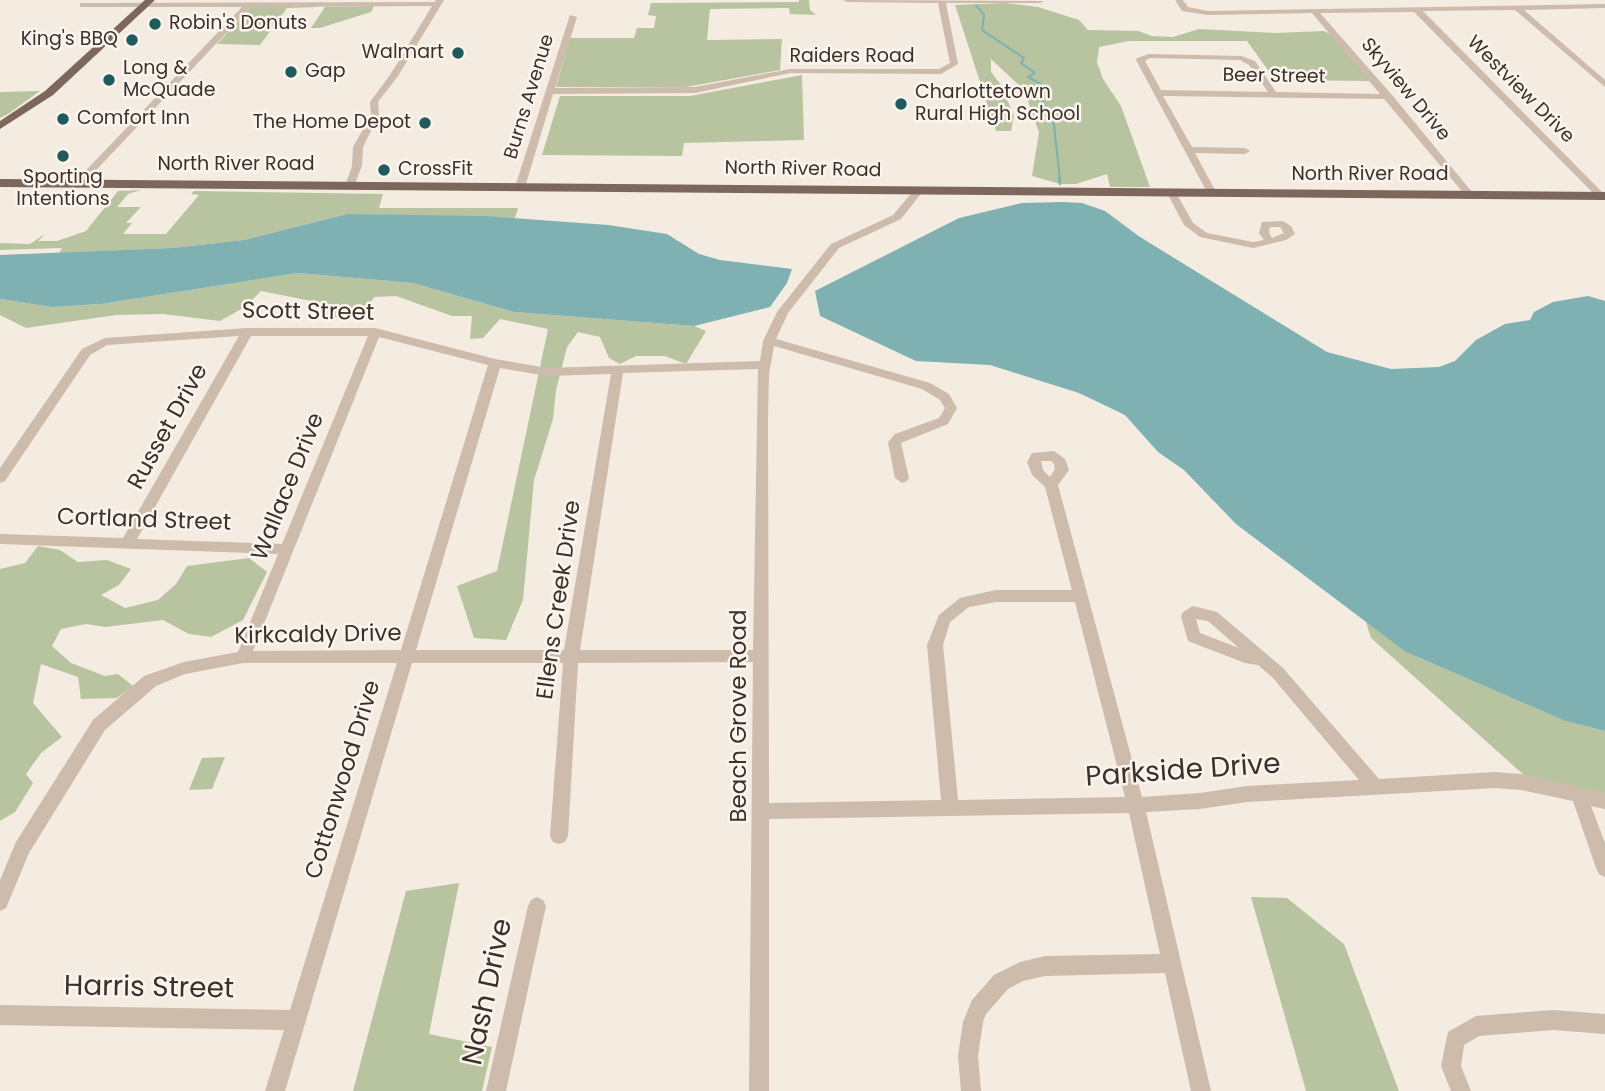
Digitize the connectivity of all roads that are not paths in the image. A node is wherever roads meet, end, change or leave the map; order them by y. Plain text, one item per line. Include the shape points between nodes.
1 (847, 0) edge
2 (1179, 0) edge
3 (1264, 0) edge
4 (1457, 0) edge
5 (1040, 1) edge
6 (144, 2) edge
7 (439, 2) edge
8 (942, 2) junction
9 (249, 4) junction
10 (83, 5) dead end
11 (1520, 6) junction
12 (1605, 6) edge
13 (1466, 7) junction
14 (1415, 8) junction
15 (1313, 10) junction
16 (1273, 11) junction
17 (573, 17) dead end
18 (1605, 75) edge
19 (1605, 84) edge
20 (550, 90) junction
21 (1158, 93) junction
22 (1273, 94) junction
23 (1389, 97) junction
24 (0, 126) edge
25 (1189, 150) junction
26 (1245, 151) dead end
27 (0, 183) edge
28 (78, 184) junction
29 (350, 186) junction
30 (520, 187) junction
31 (897, 190) junction
32 (918, 191) junction
33 (1171, 191) junction
34 (1211, 192) junction
35 (1469, 194) junction
36 (1603, 196) edge
37 (891, 218) junction
38 (1270, 242) dead end
39 (247, 332) junction
40 (375, 332) junction
41 (769, 341) junction
42 (495, 363) junction
43 (765, 365) junction
44 (617, 371) junction
45 (0, 478) edge
46 (902, 478) dead end
47 (1051, 485) dead end
48 (0, 539) edge
49 (127, 544) junction
50 (286, 549) junction
51 (1078, 596) junction
52 (761, 656) junction
53 (243, 657) junction
54 (407, 657) junction
55 (571, 657) junction
56 (1260, 659) dead end
57 (1375, 787) junction
58 (1579, 795) junction
59 (1605, 802) edge
60 (1136, 805) junction
61 (950, 806) junction
62 (762, 811) junction
63 (559, 836) dead end
64 (1605, 868) edge
65 (0, 902) edge
66 (537, 906) dead end
67 (1173, 963) junction
68 (0, 1015) edge
69 (296, 1020) junction
70 (1605, 1024) edge
71 (275, 1091) edge
72 (496, 1091) edge
73 (759, 1091) edge
74 (971, 1091) edge
75 (1201, 1091) edge
76 (1461, 1091) edge

1 - 8 street
2 - 16 street via 1193,12
3 - 16 street
4 - 13 street
5 - 8 street
6 - 9 street
6 - 10 street
6 - 24 main road via 54,88
7 - 9 street
7 - 29 street via 374,102 374,116 358,147
8 - 20 street, Raiders Road via 954,64 941,72 790,71 695,90
9 - 28 street
11 - 12 street
11 - 13 street
11 - 18 street
11 - 19 street
13 - 14 street
14 - 15 street
14 - 36 street, Westview Drive
15 - 16 street
15 - 23 street, Skyview Drive
17 - 20 street, Burns Avenue
20 - 30 street, Burns Avenue
21 - 22 street, Beer Street
21 - 22 street via 1140,60 1143,57 1241,58 1252,63
21 - 25 street
22 - 23 street, Beer Street
23 - 35 street, Skyview Drive
25 - 26 street
25 - 34 street
27 - 28 main road, North River Road
28 - 29 main road, North River Road
29 - 30 main road, North River Road
30 - 31 main road, North River Road
31 - 32 main road, North River Road
31 - 37 street
32 - 33 main road, North River Road
32 - 37 street, Beach Grove Road via 903,212
33 - 34 main road, North River Road
33 - 38 street via 1189,225 1204,235 1236,244
34 - 35 main road, North River Road
35 - 36 main road, North River Road
37 - 41 street, Beach Grove Road via 835,246 783,312
39 - 40 street, Scott Street
39 - 45 street, Scott Street via 105,342 86,352
39 - 49 street, Russet Drive
40 - 42 street, Scott Street
40 - 50 street, Wallace Drive
41 - 43 street, Beach Grove Road
41 - 46 street via 926,386 945,397 951,408 944,421 894,442
42 - 44 street, Scott Street via 547,372
42 - 54 street, Cottonwood Drive
43 - 44 street, Scott Street
43 - 52 street, Beach Grove Road
44 - 55 street, Ellens Creek Drive
47 - 51 street
48 - 49 street, Cortland Street
49 - 50 street, Cortland Street
50 - 53 street, Wallace Drive
51 - 60 street
51 - 61 street via 996,596 965,602 944,619 934,645
52 - 55 street, Kirkcaldy Drive
52 - 62 street, Beach Grove Road
53 - 54 street, Kirkcaldy Drive
53 - 65 street, Kirkcaldy Drive via 184,668 150,681 99,725 22,848
54 - 55 street, Kirkcaldy Drive
54 - 69 street, Cottonwood Drive
55 - 63 street, Ellens Creek Drive
56 - 57 street via 1278,673
57 - 58 street, Parkside Drive via 1495,780
57 - 60 street, Parkside Drive
58 - 59 street, Parkside Drive
58 - 64 street
60 - 61 street, Parkside Drive
60 - 67 street
61 - 62 street, Parkside Drive
62 - 73 street, Beach Grove Road
66 - 72 street, Nash Drive
67 - 74 street via 1045,966 1001,982 979,1007 973,1022 968,1056
67 - 75 street
68 - 69 street, Harris Street
69 - 71 street, Cottonwood Drive
70 - 76 street via 1553,1020 1476,1026 1455,1039 1451,1066

